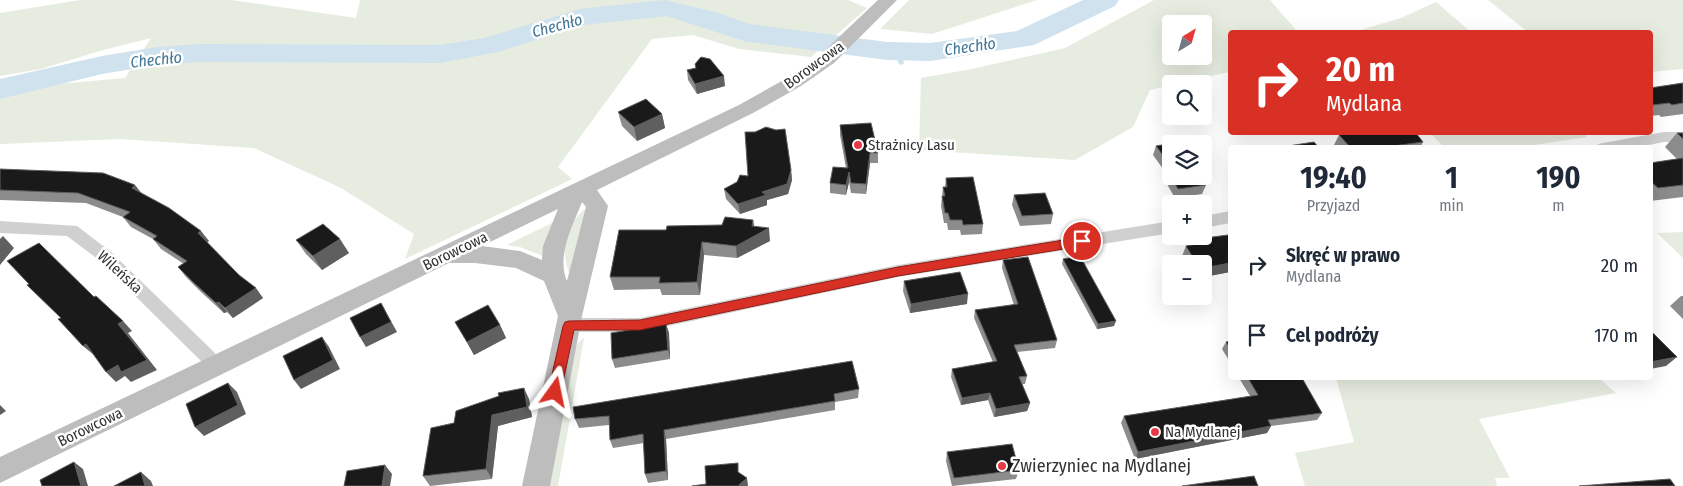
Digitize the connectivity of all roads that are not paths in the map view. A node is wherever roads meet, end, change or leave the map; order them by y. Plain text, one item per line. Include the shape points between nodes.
1 (888, 0) edge
2 (1683, 136) edge
3 (1620, 145) edge
4 (585, 196) junction
5 (1228, 217) edge
6 (1212, 220) edge
7 (0, 227) edge
8 (1162, 228) edge
9 (446, 255) junction
10 (553, 275) junction
11 (569, 321) junction
12 (213, 368) junction
13 (0, 470) edge
14 (536, 486) edge

1 - 4 street, Borowcowa via 827,60 794,82 612,174
2 - 3 street
4 - 9 street, Borowcowa
4 - 10 street via 554,246
4 - 11 street
5 - 6 street
7 - 12 street, Wileńska via 71,230 105,256 209,358
8 - 11 street via 898,271 640,325
9 - 10 street via 475,254 520,260
9 - 12 street, Borowcowa
10 - 11 street
11 - 14 street
12 - 13 street, Borowcowa

